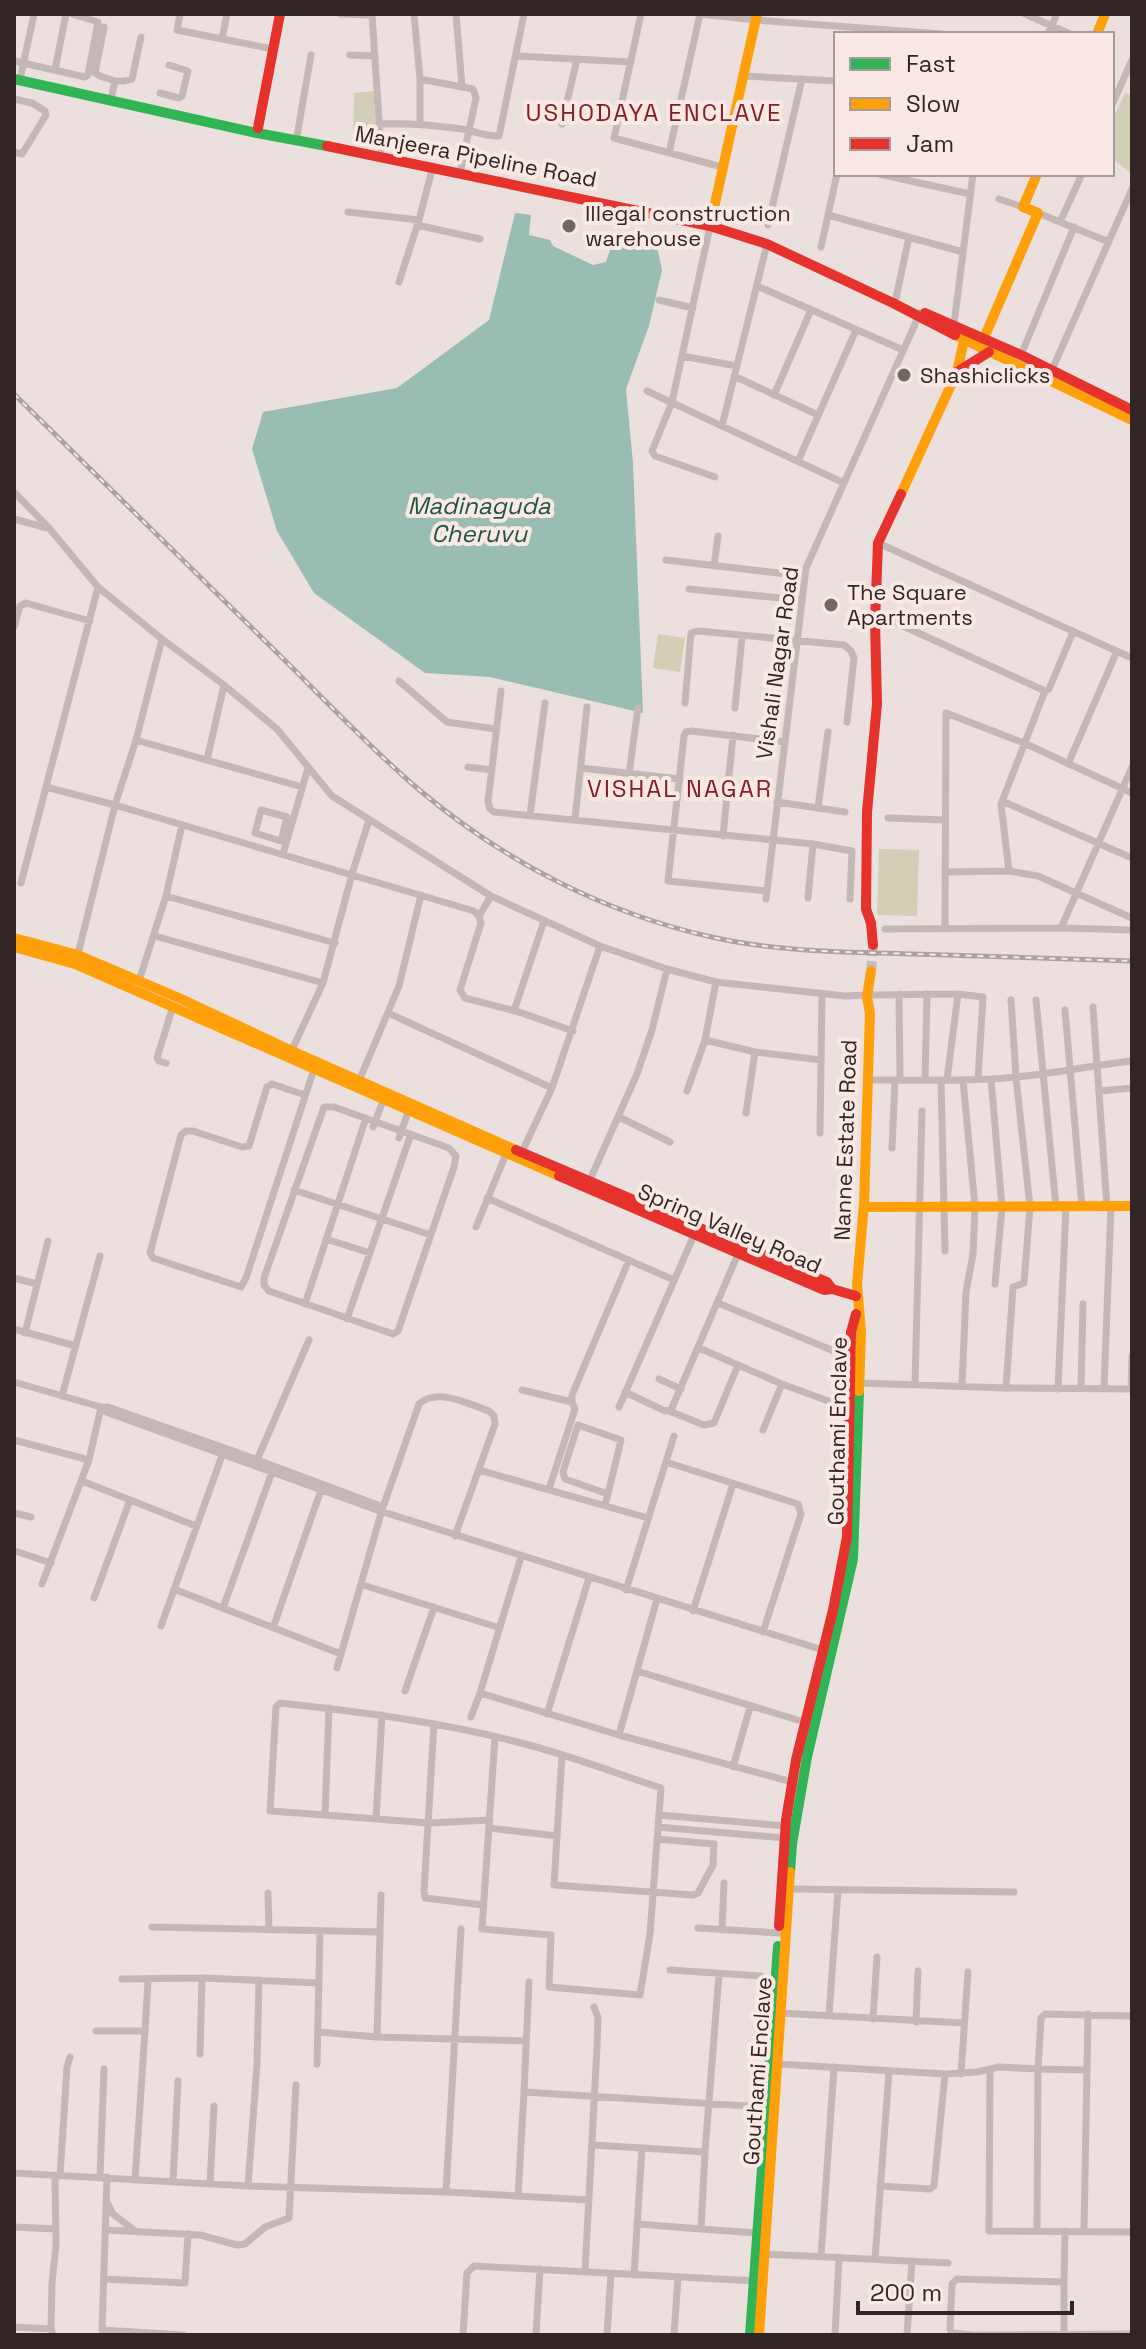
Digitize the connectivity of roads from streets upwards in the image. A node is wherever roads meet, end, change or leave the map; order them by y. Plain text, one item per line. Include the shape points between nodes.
1 (34, 14) edge
2 (69, 14) edge
3 (180, 14) edge
4 (227, 14) edge
5 (280, 14) edge
6 (340, 14) edge
7 (372, 14) edge
8 (414, 14) edge
9 (456, 14) edge
10 (524, 14) edge
11 (641, 14) edge
12 (700, 14) edge
13 (1025, 14) edge
14 (1057, 14) edge
15 (756, 17) edge
16 (104, 27) dead end
17 (1050, 30) edge
18 (917, 32) edge
19 (141, 37) dead end
20 (222, 39) junction
21 (273, 49) junction
22 (311, 55) dead end
23 (350, 55) dead end
24 (375, 56) junction
25 (516, 56) junction
26 (577, 59) junction
27 (1132, 60) edge
28 (14, 61) edge
29 (631, 62) junction
30 (23, 63) junction
31 (169, 65) dead end
32 (55, 70) junction
33 (16, 76) edge
34 (744, 76) junction
35 (420, 79) junction
36 (802, 79) junction
37 (115, 81) junction
38 (834, 81) edge
39 (1122, 82) junction
40 (38, 84) junction
41 (462, 86) junction
42 (1132, 87) edge
43 (160, 93) dead end
44 (112, 95) junction
45 (14, 99) edge
46 (1114, 100) edge
47 (32, 103) junction
48 (130, 103) junction
49 (175, 104) junction
50 (420, 123) junction
51 (379, 124) junction
52 (562, 124) dead end
53 (258, 128) junction
54 (468, 130) junction
55 (297, 136) junction
56 (381, 150) junction
57 (14, 152) edge
58 (669, 153) junction
59 (433, 166) junction
60 (722, 167) junction
61 (461, 168) junction
62 (837, 176) edge
63 (973, 176) edge
64 (1036, 176) edge
65 (1081, 176) edge
66 (915, 178) edge
67 (1132, 189) edge
68 (970, 194) junction
69 (999, 199) dead end
70 (1023, 207) junction
71 (348, 212) dead end
72 (1038, 213) junction
73 (828, 215) junction
74 (1060, 222) junction
75 (418, 223) junction
76 (711, 224) junction
77 (768, 225) dead end
78 (1074, 227) junction
79 (909, 237) junction
80 (480, 239) dead end
81 (1109, 242) junction
82 (767, 244) junction
83 (821, 247) dead end
84 (963, 252) junction
85 (399, 282) dead end
86 (757, 286) junction
87 (896, 298) junction
88 (659, 300) dead end
89 (693, 308) junction
90 (811, 310) junction
91 (920, 313) junction
92 (954, 324) junction
93 (856, 330) junction
94 (984, 338) junction
95 (964, 340) junction
96 (903, 350) junction
97 (989, 352) junction
98 (1021, 355) junction
99 (682, 356) junction
100 (737, 366) junction
101 (957, 372) junction
102 (1051, 372) junction
103 (734, 376) junction
104 (647, 391) dead end
105 (1089, 394) junction
106 (774, 395) junction
107 (672, 402) junction
108 (1132, 410) edge
109 (818, 415) junction
110 (1132, 420) edge
111 (722, 426) junction
112 (798, 461) junction
113 (715, 477) dead end
114 (844, 483) junction
115 (14, 492) edge
116 (14, 519) edge
117 (49, 528) junction
118 (718, 536) dead end
119 (878, 543) junction
120 (666, 560) dead end
121 (714, 566) junction
122 (804, 576) junction
123 (98, 587) junction
124 (689, 589) dead end
125 (801, 600) junction
126 (90, 621) junction
127 (875, 622) junction
128 (14, 627) edge
129 (1073, 632) junction
130 (742, 637) junction
131 (162, 639) junction
132 (796, 642) junction
133 (1117, 651) junction
134 (1132, 658) edge
135 (399, 681) dead end
136 (224, 685) junction
137 (501, 691) dead end
138 (1045, 691) junction
139 (545, 703) dead end
140 (685, 703) dead end
141 (587, 707) dead end
142 (638, 708) dead end
143 (735, 708) dead end
144 (847, 722) dead end
145 (496, 729) junction
146 (828, 732) dead end
147 (733, 735) junction
148 (136, 740) junction
149 (784, 742) junction
150 (1024, 743) junction
151 (207, 760) junction
152 (1068, 764) junction
153 (468, 767) dead end
154 (1132, 767) edge
155 (308, 768) junction
156 (581, 768) junction
157 (492, 770) junction
158 (629, 774) junction
159 (680, 779) junction
160 (46, 787) junction
161 (302, 787) junction
162 (1123, 788) junction
163 (1132, 793) edge
164 (1002, 801) junction
165 (777, 802) junction
166 (115, 805) junction
167 (818, 808) junction
168 (845, 812) dead end
169 (530, 815) junction
170 (888, 818) dead end
171 (575, 819) junction
172 (369, 820) junction
173 (945, 820) junction
174 (288, 824) junction
175 (182, 825) junction
176 (674, 830) junction
177 (723, 836) junction
178 (281, 841) junction
179 (773, 841) junction
180 (1099, 843) junction
181 (813, 844) junction
182 (280, 853) junction
183 (1132, 858) edge
184 (1009, 871) junction
185 (945, 872) junction
186 (352, 874) junction
187 (21, 883) dead end
188 (1076, 894) junction
189 (421, 895) junction
190 (166, 896) junction
191 (491, 896) junction
192 (808, 898) dead end
193 (850, 899) dead end
194 (479, 916) junction
195 (1132, 918) edge
196 (544, 921) junction
197 (1061, 928) junction
198 (885, 929) dead end
199 (945, 929) junction
200 (1132, 930) edge
201 (155, 936) junction
202 (14, 938) edge
203 (335, 943) junction
204 (873, 945) tunnel mouth
205 (600, 946) junction
206 (14, 947) edge
207 (77, 960) junction
208 (667, 969) junction
209 (871, 975) tunnel mouth
210 (139, 981) junction
211 (716, 982) junction
212 (323, 983) junction
213 (822, 994) junction
214 (899, 994) junction
215 (927, 994) junction
216 (958, 994) junction
217 (870, 995) junction
218 (1011, 1000) dead end
219 (1036, 1000) dead end
220 (173, 1006) junction
221 (1093, 1007) dead end
222 (1065, 1010) dead end
223 (514, 1011) junction
224 (388, 1013) junction
225 (573, 1031) junction
226 (705, 1040) junction
227 (755, 1052) junction
228 (290, 1054) junction
229 (821, 1060) junction
230 (1132, 1061) edge
231 (166, 1063) dead end
232 (1097, 1065) junction
233 (1071, 1068) junction
234 (314, 1069) junction
235 (1043, 1074) junction
236 (1016, 1077) junction
237 (978, 1079) junction
238 (991, 1079) junction
239 (867, 1080) junction
240 (898, 1080) junction
241 (925, 1080) junction
242 (944, 1080) junction
243 (963, 1080) junction
244 (359, 1081) junction
245 (552, 1088) junction
246 (1132, 1088) edge
247 (687, 1091) dead end
248 (1100, 1091) junction
249 (305, 1095) junction
250 (383, 1101) junction
251 (922, 1111) dead end
252 (408, 1112) junction
253 (746, 1113) dead end
254 (431, 1117) junction
255 (619, 1117) junction
256 (366, 1118) junction
257 (374, 1124) junction
258 (820, 1133) dead end
259 (411, 1134) junction
260 (400, 1135) junction
261 (670, 1142) dead end
262 (892, 1148) dead end
263 (506, 1154) junction
264 (520, 1156) junction
265 (589, 1182) junction
266 (294, 1190) junction
267 (487, 1198) junction
268 (338, 1204) junction
269 (1109, 1206) junction
270 (1132, 1206) edge
271 (864, 1207) junction
272 (919, 1207) junction
273 (975, 1207) junction
274 (1002, 1207) junction
275 (1030, 1207) junction
276 (1061, 1207) junction
277 (1082, 1207) junction
278 (945, 1208) junction
279 (382, 1219) junction
280 (476, 1227) dead end
281 (431, 1235) junction
282 (694, 1235) junction
283 (326, 1239) junction
284 (48, 1241) dead end
285 (945, 1251) dead end
286 (370, 1253) junction
287 (738, 1254) junction
288 (100, 1256) dead end
289 (629, 1260) junction
290 (14, 1278) edge
291 (674, 1280) junction
292 (37, 1284) junction
293 (995, 1284) dead end
294 (832, 1289) junction
295 (856, 1296) junction
296 (718, 1303) junction
297 (305, 1304) junction
298 (1083, 1304) dead end
299 (856, 1312) junction
300 (347, 1319) junction
301 (14, 1329) edge
302 (25, 1333) junction
303 (309, 1340) dead end
304 (76, 1346) junction
305 (699, 1348) junction
306 (1132, 1356) edge
307 (851, 1358) junction
308 (738, 1365) junction
309 (659, 1379) dead end
310 (14, 1382) edge
311 (860, 1383) junction
312 (782, 1384) junction
313 (915, 1385) junction
314 (962, 1386) junction
315 (1006, 1388) junction
316 (1081, 1388) junction
317 (681, 1389) junction
318 (1058, 1389) junction
319 (1104, 1389) junction
320 (1131, 1389) edge
321 (522, 1390) dead end
322 (625, 1392) junction
323 (62, 1396) junction
324 (572, 1402) junction
325 (101, 1407) junction
326 (619, 1407) dead end
327 (850, 1409) junction
328 (669, 1411) junction
329 (763, 1430) dead end
330 (674, 1436) dead end
331 (14, 1440) edge
332 (223, 1451) junction
333 (89, 1460) junction
334 (257, 1460) junction
335 (666, 1462) junction
336 (479, 1470) junction
337 (272, 1472) junction
338 (82, 1481) junction
339 (733, 1484) junction
340 (322, 1487) junction
341 (549, 1489) junction
342 (608, 1494) junction
343 (130, 1500) junction
344 (605, 1505) junction
345 (382, 1510) junction
346 (14, 1513) edge
347 (31, 1517) dead end
348 (648, 1518) junction
349 (196, 1526) junction
350 (455, 1536) junction
351 (15, 1551) edge
352 (521, 1557) junction
353 (51, 1563) junction
354 (589, 1578) junction
355 (42, 1584) dead end
356 (363, 1585) junction
357 (174, 1589) junction
358 (626, 1590) junction
359 (94, 1598) dead end
360 (657, 1599) junction
361 (434, 1607) junction
362 (223, 1608) junction
363 (693, 1611) junction
364 (161, 1626) dead end
365 (273, 1628) junction
366 (500, 1628) junction
367 (763, 1632) junction
368 (828, 1652) junction
369 (341, 1654) junction
370 (337, 1668) dead end
371 (637, 1671) junction
372 (405, 1691) dead end
373 (480, 1693) junction
374 (750, 1707) junction
375 (329, 1708) junction
376 (547, 1714) junction
377 (382, 1715) junction
378 (471, 1717) dead end
379 (804, 1722) junction
380 (434, 1724) junction
381 (619, 1735) junction
382 (495, 1737) junction
383 (562, 1755) junction
384 (733, 1767) junction
385 (792, 1782) junction
386 (325, 1815) junction
387 (659, 1815) junction
388 (376, 1819) junction
389 (429, 1823) junction
390 (490, 1824) junction
391 (786, 1826) junction
392 (658, 1827) junction
393 (557, 1836) junction
394 (785, 1838) junction
395 (657, 1839) junction
396 (724, 1883) dead end
397 (790, 1889) junction
398 (838, 1890) junction
399 (653, 1892) junction
400 (1014, 1892) dead end
401 (268, 1893) dead end
402 (381, 1895) dead end
403 (483, 1905) junction
404 (152, 1927) dead end
405 (698, 1928) dead end
406 (461, 1929) dead end
407 (269, 1930) junction
408 (722, 1930) junction
409 (320, 1931) junction
410 (380, 1932) junction
411 (779, 1933) junction
412 (877, 1957) dead end
413 (670, 1970) dead end
414 (918, 1971) dead end
415 (968, 1972) dead end
416 (719, 1974) junction
417 (761, 1976) dead end
418 (202, 1978) junction
419 (122, 1979) dead end
420 (148, 1980) junction
421 (259, 1980) junction
422 (529, 1982) dead end
423 (319, 1983) junction
424 (594, 2007) dead end
425 (780, 2013) junction
426 (1088, 2014) junction
427 (829, 2015) junction
428 (1132, 2016) edge
429 (873, 2019) junction
430 (916, 2022) junction
431 (963, 2023) junction
432 (96, 2031) dead end
433 (145, 2031) junction
434 (318, 2032) junction
435 (377, 2037) junction
436 (454, 2039) junction
437 (526, 2041) junction
438 (200, 2054) dead end
439 (70, 2057) dead end
440 (317, 2064) dead end
441 (778, 2064) junction
442 (834, 2067) junction
443 (104, 2069) dead end
444 (990, 2069) junction
445 (1038, 2069) junction
446 (1087, 2070) junction
447 (889, 2072) junction
448 (945, 2074) junction
449 (961, 2074) junction
450 (178, 2081) dead end
451 (296, 2085) dead end
452 (524, 2092) junction
453 (594, 2095) junction
454 (709, 2103) junction
455 (214, 2106) dead end
456 (765, 2107) junction
457 (592, 2145) junction
458 (642, 2148) junction
459 (705, 2152) junction
460 (14, 2173) edge
461 (58, 2176) junction
462 (103, 2177) junction
463 (135, 2180) junction
464 (173, 2182) junction
465 (210, 2184) junction
466 (248, 2186) junction
467 (880, 2186) junction
468 (291, 2187) junction
469 (446, 2192) junction
470 (518, 2196) junction
471 (106, 2200) junction
472 (589, 2200) junction
473 (637, 2224) junction
474 (14, 2227) edge
475 (55, 2229) junction
476 (701, 2229) junction
477 (106, 2230) junction
478 (1037, 2230) junction
479 (135, 2231) junction
480 (1065, 2231) junction
481 (1084, 2231) junction
482 (1132, 2232) edge
483 (757, 2233) junction
484 (188, 2234) junction
485 (765, 2254) junction
486 (821, 2256) junction
487 (839, 2257) junction
488 (875, 2259) junction
489 (912, 2261) junction
490 (948, 2263) dead end
491 (540, 2269) junction
492 (585, 2271) junction
493 (611, 2274) junction
494 (634, 2275) junction
495 (678, 2278) junction
496 (104, 2279) junction
497 (759, 2281) junction
498 (1064, 2282) junction
499 (14, 2327) edge
500 (52, 2332) edge
501 (952, 2333) edge
502 (1064, 2334) edge
503 (1132, 2334) edge
504 (183, 2335) edge
505 (463, 2335) edge
506 (536, 2335) edge
507 (607, 2335) edge
508 (674, 2335) edge
509 (750, 2335) edge
510 (759, 2335) edge
511 (835, 2335) edge
512 (907, 2335) edge
513 (973, 2335) edge
514 (1034, 2335) edge
515 (1084, 2335) edge

1 - 30 street
2 - 32 street
2 - 32 street via 98,22 88,75 81,78
3 - 20 street via 177,30
4 - 20 street
5 - 21 street
6 - 7 street
7 - 24 street
8 - 35 street
9 - 41 street
10 - 25 street
11 - 29 street
12 - 15 street
12 - 58 street
13 - 17 street
14 - 17 street
15 - 18 street
15 - 34 street
16 - 37 street via 95,73
19 - 37 street via 132,79
20 - 21 street
21 - 53 street
22 - 55 street
23 - 24 street
24 - 51 street
25 - 26 street
25 - 54 street via 499,136
26 - 29 street
26 - 52 street
27 - 39 street
28 - 30 street
29 - 58 street via 614,138
30 - 32 street
30 - 33 street
31 - 49 street via 188,71
33 - 40 street, Manjeera Pipeline Road
33 - 44 street, Manjeera Pipeline Road
34 - 36 street
34 - 60 street
35 - 41 street
35 - 50 street
36 - 38 street
36 - 77 street
37 - 44 street
39 - 42 street
39 - 46 street
40 - 47 street
40 - 48 street, Manjeera Pipeline Road
41 - 54 street via 473,89 476,98
43 - 49 street
44 - 48 street, Manjeera Pipeline Road
45 - 47 street
47 - 57 street via 46,115 22,154
48 - 49 street, Manjeera Pipeline Road
48 - 59 street, Manjeera Pipeline Road
49 - 53 street, Manjeera Pipeline Road
50 - 51 street
50 - 54 street
51 - 56 street
53 - 55 street, Manjeera Pipeline Road
54 - 61 street
55 - 56 street, Manjeera Pipeline Road
56 - 61 street, Manjeera Pipeline Road
58 - 60 street
59 - 75 street
59 - 76 street, Manjeera Pipeline Road
60 - 76 street
61 - 76 street, Manjeera Pipeline Road
62 - 73 street
63 - 68 street
64 - 70 street
65 - 74 street
66 - 68 street
67 - 81 street
68 - 84 street
69 - 70 street
70 - 72 street
71 - 75 street
72 - 74 street
72 - 94 street
73 - 79 street
73 - 83 street
74 - 78 street
75 - 80 street
75 - 85 street
76 - 82 street, Manjeera Pipeline Road
76 - 87 street, Manjeera Pipeline Road via 766,239
76 - 89 street
78 - 81 street
78 - 98 street
79 - 84 street
79 - 87 street
81 - 102 street
82 - 86 street
82 - 91 street, Manjeera Pipeline Road
84 - 92 street
86 - 90 street
86 - 100 street
87 - 91 street, Manjeera Pipeline Road
88 - 89 street
89 - 99 street
90 - 93 street
90 - 106 street
91 - 92 street, Manjeera Pipeline Road
91 - 95 street, Manjeera Pipeline Road
91 - 96 street, Vishali Nagar Road
92 - 94 street, Manjeera Pipeline Road
93 - 96 street
93 - 109 street
94 - 98 street, Manjeera Pipeline Road
95 - 97 street, Manjeera Pipeline Road
95 - 101 street
96 - 114 street, Vishali Nagar Road
97 - 101 street
97 - 105 street, Manjeera Pipeline Road
98 - 102 street, Manjeera Pipeline Road
99 - 100 street
99 - 107 street
100 - 103 street
101 - 119 street
102 - 105 street, Manjeera Pipeline Road
103 - 106 street
103 - 111 street
104 - 107 street
105 - 108 street, Manjeera Pipeline Road
105 - 110 street, Manjeera Pipeline Road
106 - 109 street
107 - 111 street
107 - 113 street via 653,454
109 - 112 street
111 - 112 street
112 - 114 street
114 - 122 street, Vishali Nagar Road
115 - 117 street
116 - 117 street
117 - 123 street
118 - 121 street
119 - 127 street
119 - 129 street
120 - 121 street
121 - 122 street
122 - 125 street, Vishali Nagar Road
123 - 126 street
123 - 131 street
124 - 125 street
125 - 132 street, Vishali Nagar Road
126 - 128 street via 26,603 20,606
126 - 160 street
127 - 138 street via 890,620
127 - 204 street via 877,704 867,812 866,909
129 - 133 street
129 - 138 street
130 - 132 street
130 - 140 street via 691,633
130 - 143 street
131 - 136 street
131 - 148 street
132 - 144 street via 844,645 851,651
132 - 149 street, Vishali Nagar Road
133 - 134 street
133 - 152 street
135 - 145 street via 447,722
136 - 151 street
136 - 155 street via 277,729
137 - 145 street
138 - 150 street
139 - 169 street
141 - 156 street
142 - 158 street
145 - 157 street
146 - 167 street
147 - 149 street
147 - 159 street via 686,732
147 - 177 street
148 - 151 street
148 - 166 street
149 - 165 street, Vishali Nagar Road
150 - 152 street
150 - 164 street
150 - 173 street via 946,713
151 - 161 street
152 - 162 street
153 - 157 street
154 - 162 street
155 - 161 street
155 - 172 street via 332,796
156 - 158 street
156 - 171 street
157 - 169 street via 490,809
158 - 159 street
159 - 176 street
160 - 166 street
160 - 187 street
161 - 174 street
162 - 163 street
162 - 180 street
164 - 180 street
164 - 184 street
165 - 167 street
165 - 179 street, Vishali Nagar Road
166 - 175 street
166 - 207 street
167 - 168 street
169 - 171 street
170 - 173 street
171 - 176 street
172 - 186 street
172 - 191 street
173 - 185 street
174 - 178 street
174 - 178 street via 286,816 260,811 255,833
174 - 182 street
175 - 182 street
175 - 190 street
176 - 177 street
176 - 179 street, Vishali Nagar Road via 668,881 766,895
177 - 179 street
178 - 182 street
179 - 181 street
180 - 183 street
180 - 188 street
181 - 192 street
181 - 193 street via 852,851
182 - 186 street
184 - 185 street
184 - 188 street via 1038,876
185 - 199 street
186 - 189 street
186 - 203 street
188 - 195 street
188 - 197 street
189 - 194 street
189 - 224 street
190 - 201 street
190 - 203 street
191 - 194 street
191 - 196 street
194 - 223 street via 460,990 465,998
196 - 205 street
196 - 223 street
197 - 199 street
197 - 200 street
198 - 199 street
201 - 210 street
201 - 212 street
202 - 207 street, Spring Valley Road
203 - 212 street
205 - 208 street
205 - 225 street
206 - 207 street, Spring Valley Road
207 - 210 street, Spring Valley Road
207 - 220 street, Spring Valley Road
208 - 211 street
208 - 255 street via 652,1030
209 - 217 street, Nanne Estate Road
210 - 228 street, Spring Valley Road
211 - 213 street
211 - 226 street
212 - 228 street
213 - 217 street
213 - 229 street
214 - 215 street
214 - 217 street
214 - 240 street
215 - 216 street
215 - 241 street
216 - 237 street via 983,997
216 - 242 street
217 - 239 street, Nanne Estate Road
218 - 236 street
219 - 235 street
220 - 228 street, Spring Valley Road
220 - 231 street via 157,1058
221 - 232 street
222 - 233 street
223 - 225 street
224 - 244 street
224 - 245 street
225 - 245 street
226 - 227 street
226 - 247 street
227 - 229 street
227 - 253 street
228 - 234 street, Spring Valley Road
228 - 244 street, Spring Valley Road
229 - 258 street
230 - 232 street
232 - 233 street
232 - 248 street
233 - 235 street
233 - 277 street
234 - 249 street
234 - 250 street, Spring Valley Road
235 - 236 street
235 - 276 street
236 - 238 street
236 - 275 street
237 - 238 street
237 - 243 street
238 - 274 street
239 - 240 street
239 - 271 street, Nanne Estate Road
240 - 241 street
240 - 262 street
241 - 242 street
242 - 243 street
242 - 278 street
243 - 273 street
244 - 254 street, Spring Valley Road
245 - 264 street
246 - 248 street
248 - 269 street
249 - 249 street via 241,1287 153,1258 150,1253 181,1135 193,1131 249,1146 267,1087
250 - 252 street, Spring Valley Road
250 - 257 street
251 - 272 street
252 - 254 street, Spring Valley Road
252 - 260 street
254 - 263 street, Spring Valley Road
254 - 264 street, Spring Valley Road
255 - 261 street
255 - 265 street
256 - 257 street
256 - 266 street via 324,1107
256 - 268 street
257 - 260 street
259 - 260 street
259 - 279 street
259 - 281 street via 449,1148 456,1156
263 - 264 street, Spring Valley Road
263 - 267 street
264 - 265 street, Spring Valley Road
264 - 282 street, Spring Valley Road
265 - 294 street, Spring Valley Road via 827,1282
266 - 268 street
266 - 297 street via 263,1281 269,1291
267 - 280 street
267 - 289 street
268 - 279 street
268 - 283 street
269 - 270 street
269 - 277 street
269 - 319 street
271 - 272 street
271 - 295 street, Nanne Estate Road
272 - 278 street
272 - 313 street
273 - 274 street
273 - 278 street
273 - 314 street
274 - 275 street
274 - 293 street
275 - 276 street
275 - 315 street via 1024,1283 1012,1291
276 - 277 street
276 - 318 street
278 - 285 street
279 - 281 street
279 - 286 street
281 - 300 street via 398,1331 390,1334
282 - 287 street, Spring Valley Road
282 - 291 street
283 - 286 street
283 - 297 street
284 - 292 street
286 - 300 street
287 - 294 street, Spring Valley Road
287 - 296 street
288 - 304 street
289 - 291 street
289 - 324 street
290 - 292 street
291 - 322 street
292 - 302 street
294 - 295 street
295 - 299 street, Nanne Estate Road
296 - 305 street
296 - 307 street
297 - 300 street
298 - 316 street
299 - 307 street, Gouthami Enclave
299 - 311 street, Gouthami Enclave
301 - 302 street
302 - 304 street
303 - 334 street
304 - 323 street
305 - 308 street
305 - 317 street
306 - 320 street
307 - 327 street, Gouthami Enclave
308 - 312 street
308 - 328 street via 714,1423 704,1425
309 - 317 street
310 - 323 street
311 - 313 street
311 - 368 street, Gouthami Enclave via 853,1559
312 - 327 street
312 - 329 street
313 - 314 street
314 - 315 street
315 - 318 street
316 - 318 street
316 - 319 street
317 - 328 street
319 - 320 street
321 - 324 street
322 - 326 street
322 - 328 street
323 - 325 street
324 - 341 street via 575,1409
325 - 332 street
325 - 333 street
327 - 368 street, Gouthami Enclave via 847,1537
330 - 335 street
331 - 333 street
332 - 334 street
332 - 337 street
332 - 349 street
333 - 338 street
334 - 340 street
335 - 339 street
335 - 348 street
336 - 341 street
336 - 345 street via 494,1416 436,1395 425,1398
336 - 350 street
337 - 340 street
337 - 362 street
338 - 343 street
338 - 353 street
339 - 363 street
339 - 367 street via 801,1508
340 - 345 street
340 - 365 street
341 - 344 street
342 - 342 street via 621,1440 578,1425 565,1479
342 - 344 street
343 - 349 street
343 - 359 street
344 - 348 street
345 - 350 street
345 - 356 street
346 - 347 street
348 - 358 street
349 - 357 street
350 - 352 street
351 - 353 street
352 - 354 street
352 - 366 street
353 - 355 street
354 - 358 street
354 - 376 street
356 - 361 street
356 - 369 street
357 - 362 street
357 - 364 street
358 - 360 street
360 - 363 street
360 - 371 street
361 - 366 street
361 - 372 street
362 - 365 street
363 - 367 street
365 - 369 street
366 - 373 street
367 - 368 street
368 - 379 street, Gouthami Enclave
368 - 397 street, Gouthami Enclave via 798,1805
369 - 370 street
371 - 374 street
371 - 381 street
373 - 376 street
373 - 378 street
374 - 379 street
374 - 384 street
375 - 377 street
375 - 386 street
375 - 386 street via 280,1703 276,1707 270,1811
376 - 381 street
377 - 380 street
377 - 388 street
379 - 385 street, Gouthami Enclave
380 - 382 street
380 - 389 street
381 - 384 street
382 - 383 street
382 - 390 street
383 - 387 street via 661,1788
383 - 393 street
384 - 385 street
385 - 391 street, Gouthami Enclave
386 - 388 street
387 - 391 street
387 - 392 street
388 - 389 street
389 - 390 street
389 - 403 street via 425,1898
390 - 393 street
390 - 403 street
391 - 394 street, Gouthami Enclave
392 - 394 street
392 - 395 street
393 - 399 street via 554,1885
394 - 411 street, Gouthami Enclave
395 - 399 street
395 - 399 street via 714,1844 713,1865 698,1893
396 - 408 street
397 - 398 street
397 - 425 street, Gouthami Enclave
398 - 400 street
398 - 427 street
399 - 403 street via 640,1995 549,1987 551,1935 482,1929
401 - 407 street
402 - 410 street
404 - 407 street
405 - 408 street
406 - 436 street
407 - 409 street
408 - 411 street
409 - 410 street
409 - 423 street
410 - 435 street
411 - 456 street, Gouthami Enclave
412 - 429 street
413 - 416 street
414 - 430 street
415 - 431 street
416 - 417 street
416 - 454 street
418 - 420 street
418 - 421 street
418 - 438 street
419 - 420 street
420 - 433 street
421 - 423 street
421 - 466 street
422 - 437 street
423 - 434 street
424 - 453 street
425 - 427 street
425 - 441 street, Gouthami Enclave
426 - 428 street
426 - 445 street via 1041,2018
426 - 446 street
427 - 429 street
429 - 430 street
430 - 431 street
431 - 449 street
432 - 433 street
433 - 463 street
434 - 435 street
434 - 440 street
435 - 436 street
436 - 437 street
436 - 469 street
437 - 452 street
439 - 461 street
441 - 442 street
441 - 485 street, Gouthami Enclave
442 - 447 street
442 - 486 street
443 - 462 street
444 - 445 street
444 - 449 street
444 - 478 street via 989,2231
445 - 446 street
445 - 478 street
446 - 481 street
447 - 448 street
447 - 467 street
448 - 449 street
448 - 467 street via 934,2186
450 - 464 street
451 - 468 street
452 - 453 street
452 - 470 street
453 - 454 street
453 - 457 street
454 - 456 street
454 - 459 street
455 - 465 street
456 - 483 street, Gouthami Enclave
457 - 458 street
457 - 472 street
458 - 459 street
458 - 473 street
459 - 476 street
460 - 461 street
461 - 462 street
461 - 475 street
462 - 463 street
462 - 471 street
463 - 464 street
464 - 465 street
465 - 466 street
466 - 468 street
467 - 488 street
468 - 469 street
468 - 484 street via 289,2218 265,2227 245,2244
469 - 470 street
470 - 472 street
471 - 477 street
471 - 479 street via 113,2214
472 - 492 street
473 - 476 street
473 - 494 street
474 - 475 street
475 - 500 street
476 - 483 street
477 - 479 street
477 - 496 street
478 - 480 street
479 - 484 street
480 - 481 street
480 - 498 street
481 - 482 street
483 - 497 street, Gouthami Enclave
484 - 496 street via 185,2283
485 - 486 street
485 - 497 street, Gouthami Enclave
486 - 487 street
487 - 488 street
487 - 511 street
488 - 489 street
489 - 490 street
489 - 512 street
491 - 492 street
491 - 505 street via 469,2269
491 - 506 street
492 - 493 street
493 - 494 street
493 - 507 street
494 - 495 street
495 - 497 street
495 - 508 street
496 - 504 street via 102,2330
497 - 509 street, Gouthami Enclave
497 - 510 street, Gouthami Enclave
498 - 501 street via 953,2281
498 - 502 street
499 - 500 street
501 - 513 street
502 - 514 street
502 - 515 street
503 - 515 street
513 - 514 street

